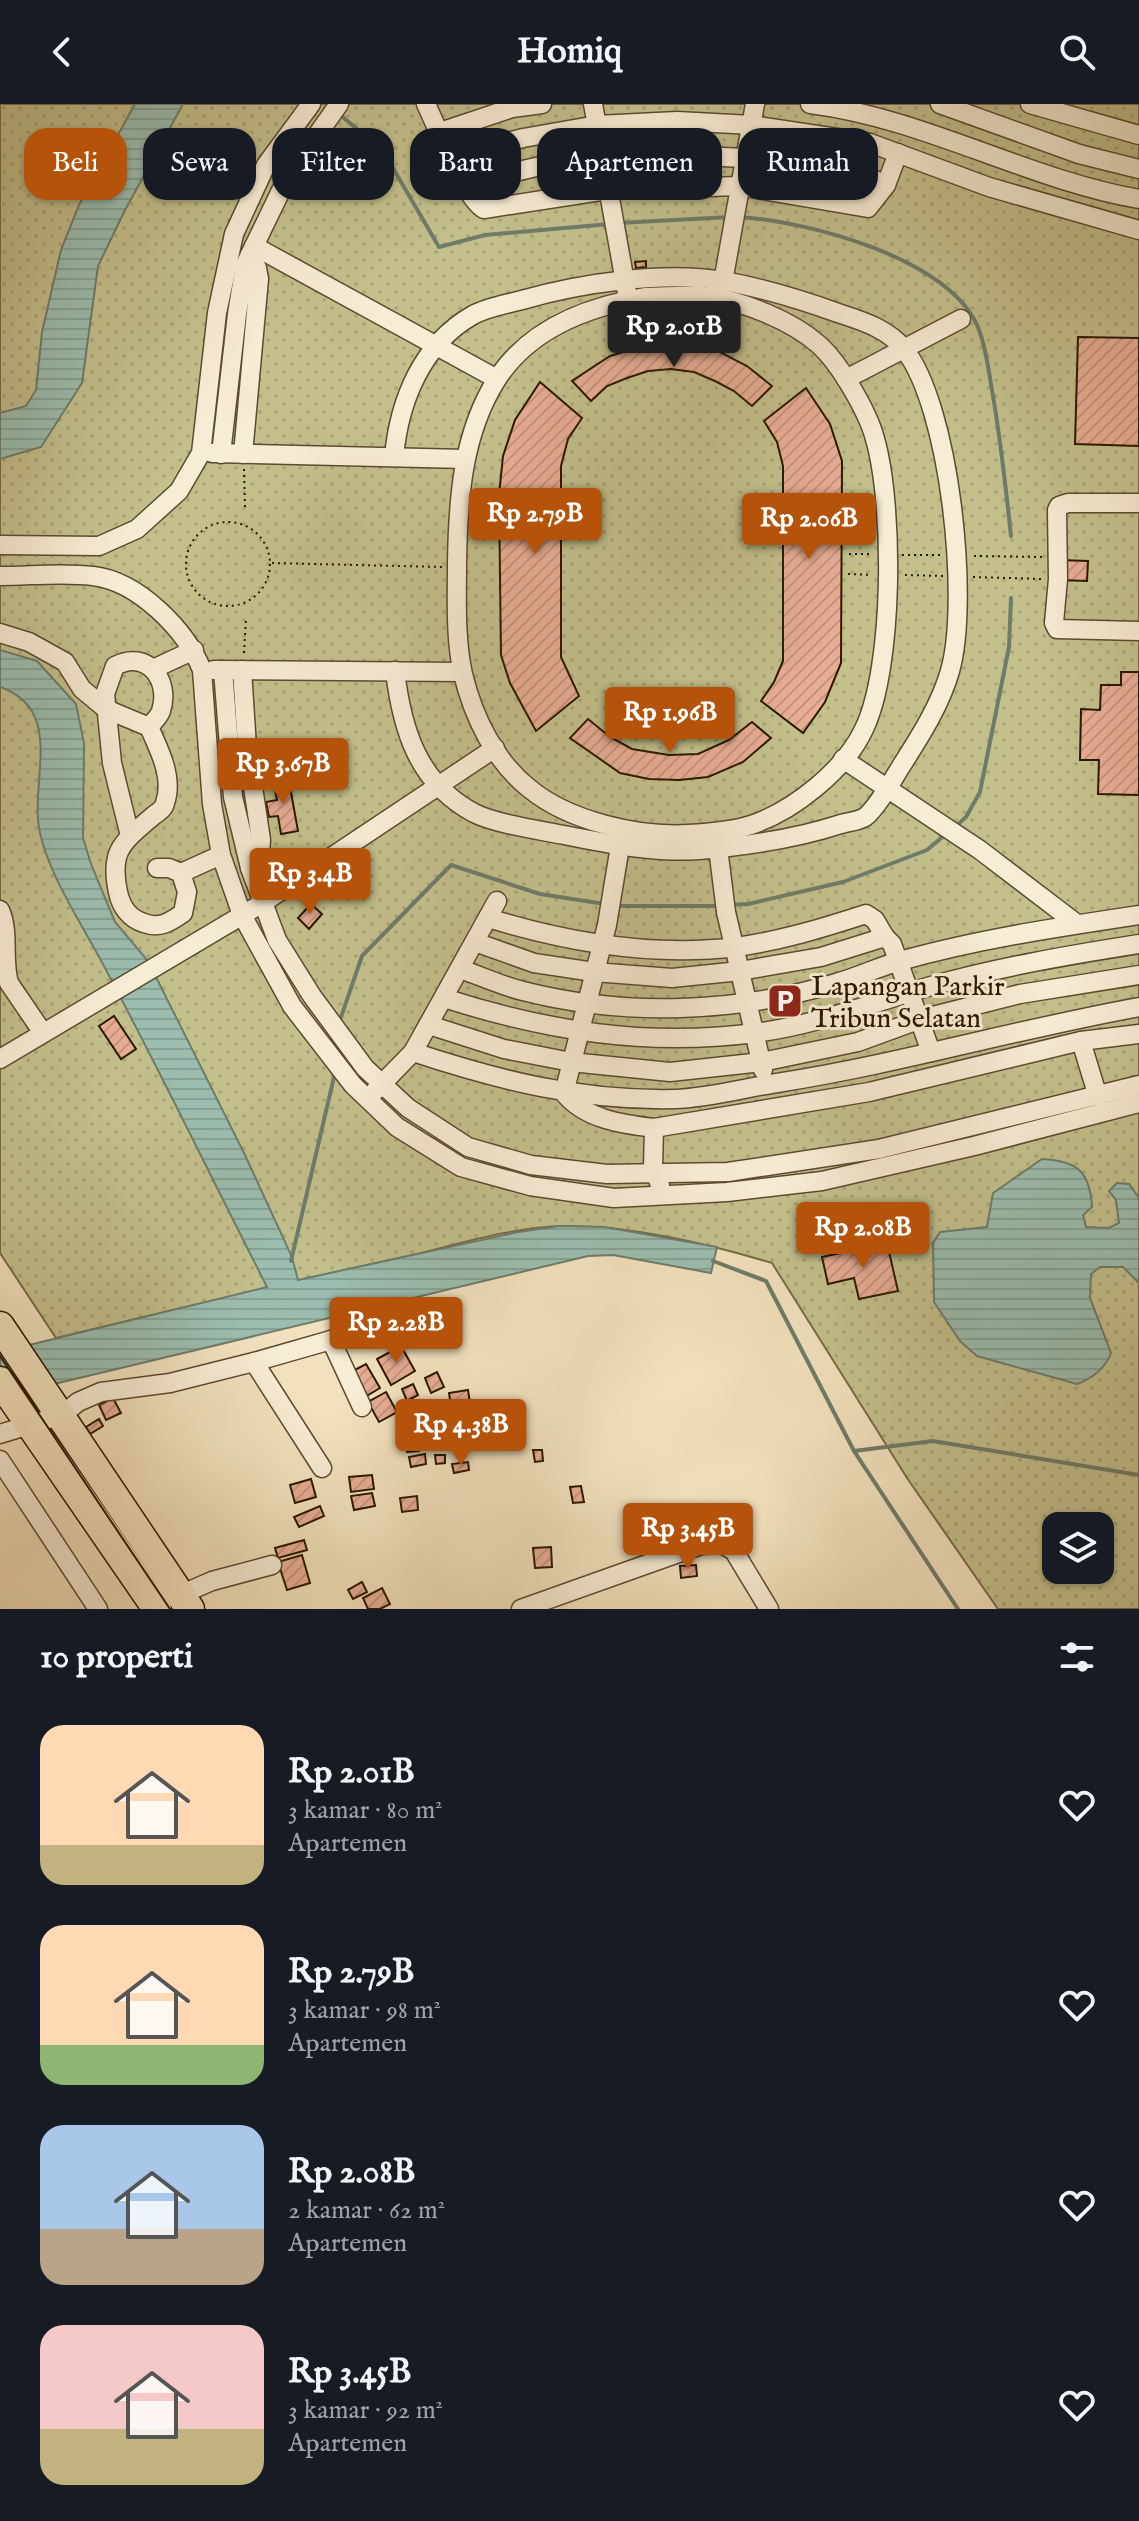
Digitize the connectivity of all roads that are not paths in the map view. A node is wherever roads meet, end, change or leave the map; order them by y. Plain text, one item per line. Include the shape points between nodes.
1 (428, 104) edge
2 (542, 104) edge
3 (593, 104) edge
4 (755, 104) edge
5 (810, 104) edge
6 (940, 104) edge
7 (1030, 104) edge
8 (310, 105) edge
9 (334, 110) edge
10 (597, 125) junction
11 (752, 125) junction
12 (293, 128) edge
13 (322, 128) edge
14 (438, 128) edge
15 (452, 128) edge
16 (597, 128) edge
17 (751, 128) edge
18 (1139, 135) edge
19 (521, 139) edge
20 (898, 153) junction
21 (272, 157) edge
22 (1139, 169) edge
23 (878, 181) edge
24 (886, 185) junction
25 (738, 195) edge
26 (878, 195) edge
27 (1139, 199) edge
28 (276, 200) edge
29 (474, 200) edge
30 (542, 200) edge
31 (609, 200) edge
32 (821, 200) edge
33 (874, 200) edge
34 (1139, 230) edge
35 (252, 250) junction
36 (721, 290) junction
37 (626, 291) junction
38 (961, 319) dead end
39 (435, 345) junction
40 (904, 349) junction
41 (497, 379) junction
42 (846, 379) junction
43 (201, 453) junction
44 (221, 454) junction
45 (243, 454) junction
46 (394, 457) junction
47 (465, 459) junction
48 (1139, 503) edge
49 (0, 545) edge
50 (0, 576) edge
51 (1139, 631) edge
52 (0, 633) edge
53 (194, 650) junction
54 (153, 669) junction
55 (202, 670) junction
56 (233, 670) junction
57 (395, 671) junction
58 (462, 672) junction
59 (106, 709) junction
60 (149, 727) junction
61 (495, 748) junction
62 (843, 759) junction
63 (437, 786) junction
64 (887, 787) junction
65 (130, 836) junction
66 (621, 837) junction
67 (687, 842) junction
68 (718, 848) junction
69 (221, 855) junction
70 (157, 868) dead end
71 (181, 873) junction
72 (261, 904) junction
73 (0, 910) edge
74 (242, 915) junction
75 (1139, 915) edge
76 (1077, 924) junction
77 (885, 937) junction
78 (475, 942) junction
79 (601, 943) junction
80 (1139, 944) edge
81 (735, 947) junction
82 (899, 961) junction
83 (460, 969) junction
84 (740, 971) junction
85 (594, 972) junction
86 (1139, 975) edge
87 (912, 993) junction
88 (444, 998) junction
89 (748, 1002) junction
90 (586, 1003) junction
91 (1139, 1007) edge
92 (921, 1019) junction
93 (429, 1025) junction
94 (43, 1033) junction
95 (579, 1033) junction
96 (755, 1033) junction
97 (1139, 1034) edge
98 (1081, 1041) junction
99 (413, 1052) junction
100 (931, 1052) junction
101 (0, 1059) edge
102 (571, 1062) junction
103 (762, 1062) junction
104 (383, 1085) junction
105 (765, 1085) junction
106 (1139, 1085) edge
107 (564, 1093) junction
108 (1098, 1097) junction
109 (367, 1098) junction
110 (1139, 1103) edge
111 (654, 1128) junction
112 (657, 1175) junction
113 (663, 1195) junction
114 (5, 1333) edge
115 (376, 1333) dead end
116 (331, 1340) junction
117 (254, 1362) junction
118 (0, 1381) edge
119 (60, 1403) junction
120 (362, 1407) dead end
121 (17, 1416) edge
122 (0, 1434) edge
123 (0, 1460) edge
124 (322, 1468) dead end
125 (272, 1565) dead end
126 (176, 1604) edge
127 (90, 1606) edge
128 (521, 1609) edge
129 (769, 1609) edge

1 - 14 street
2 - 15 street
3 - 10 street
4 - 11 street
5 - 27 street via 863,113 1047,175
6 - 22 street via 1079,154
7 - 18 street
8 - 12 street
9 - 13 street
10 - 11 street
10 - 16 street
10 - 19 street
11 - 17 street
11 - 20 street via 870,143
20 - 24 street
20 - 34 street via 989,187
21 - 43 street via 234,234 217,313
23 - 24 street
24 - 26 street
25 - 36 street
28 - 35 street
29 - 30 street via 484,209
31 - 37 street
32 - 33 street via 868,208
35 - 39 street
35 - 44 street via 237,314
35 - 45 street via 259,279
36 - 37 street via 711,297 646,297
36 - 40 street via 807,302 880,328
36 - 42 street via 819,344
37 - 39 street via 547,293 475,314
37 - 41 street via 540,334
38 - 40 street
39 - 41 street
39 - 46 street via 405,401
40 - 42 street
40 - 64 street via 925,384 944,455 957,542 957,625 950,670 927,726
41 - 47 street
42 - 62 street via 875,436 886,491 887,565 879,682 864,730
43 - 44 street
43 - 49 street via 179,491 137,529 99,546
44 - 45 street
45 - 46 street
46 - 47 street
47 - 58 street via 457,567
48 - 51 street via 1059,506 1054,623 1057,629
50 - 53 street via 96,576 135,592 172,621
52 - 59 street via 65,662 82,689
53 - 54 street
53 - 55 street
54 - 59 street via 140,661 115,666 105,694
54 - 60 street via 163,685 163,700 161,714
55 - 56 street
55 - 69 street
56 - 57 street
56 - 72 street via 261,840 250,868
57 - 58 street
57 - 63 street via 399,708 418,762
58 - 61 street via 477,719
59 - 60 street
59 - 65 street via 112,763
60 - 65 street via 168,783 165,806
61 - 63 street
61 - 66 street via 530,790
62 - 64 street
62 - 67 street via 791,806 750,825
63 - 66 street via 476,814 532,829
63 - 72 street
64 - 68 street via 866,816 806,835
64 - 76 street
65 - 71 street via 118,849 114,876 120,901 132,919 167,924 183,913 187,892
66 - 67 street
66 - 79 street
67 - 68 street
68 - 81 street
69 - 71 street
69 - 74 street
70 - 71 street
72 - 74 street
72 - 104 street via 312,996
73 - 94 street via 9,983
74 - 94 street
74 - 109 street via 292,1006
75 - 76 street
76 - 82 street
77 - 81 street via 866,914
77 - 82 street
77 - 84 street via 821,957
78 - 79 street via 493,910 534,932
78 - 83 street
78 - 85 street via 534,963
79 - 81 street
79 - 85 street
80 - 87 street via 1036,960
81 - 84 street
82 - 87 street
82 - 89 street via 836,983
83 - 88 street
83 - 90 street via 523,991
84 - 85 street via 672,978
84 - 89 street
85 - 90 street
86 - 92 street via 1020,994
87 - 92 street
87 - 96 street via 839,1016
88 - 93 street
88 - 95 street
89 - 90 street via 675,1010
89 - 96 street
90 - 95 street
91 - 100 street
92 - 100 street
92 - 103 street via 858,1042
93 - 99 street
93 - 102 street via 504,1049
94 - 101 street
95 - 96 street via 660,1038
95 - 102 street
96 - 103 street
97 - 98 street
98 - 108 street
98 - 111 street via 869,1092
99 - 104 street
99 - 107 street
100 - 105 street
102 - 103 street via 670,1072
102 - 107 street
103 - 105 street
104 - 109 street
104 - 112 street via 468,1147 531,1165
105 - 107 street via 676,1099
106 - 108 street
107 - 111 street via 595,1116
108 - 112 street via 879,1149 728,1172
109 - 113 street via 397,1127 461,1167 530,1186 600,1196
110 - 113 street via 822,1181
111 - 112 street
112 - 113 street
114 - 119 highway
115 - 116 street
116 - 117 street
116 - 120 street
117 - 119 street
117 - 124 street
118 - 121 highway
119 - 121 street
119 - 126 highway
121 - 122 street
121 - 126 highway
123 - 127 street
125 - 126 street via 212,1581
128 - 129 street via 701,1545 722,1544 734,1551

